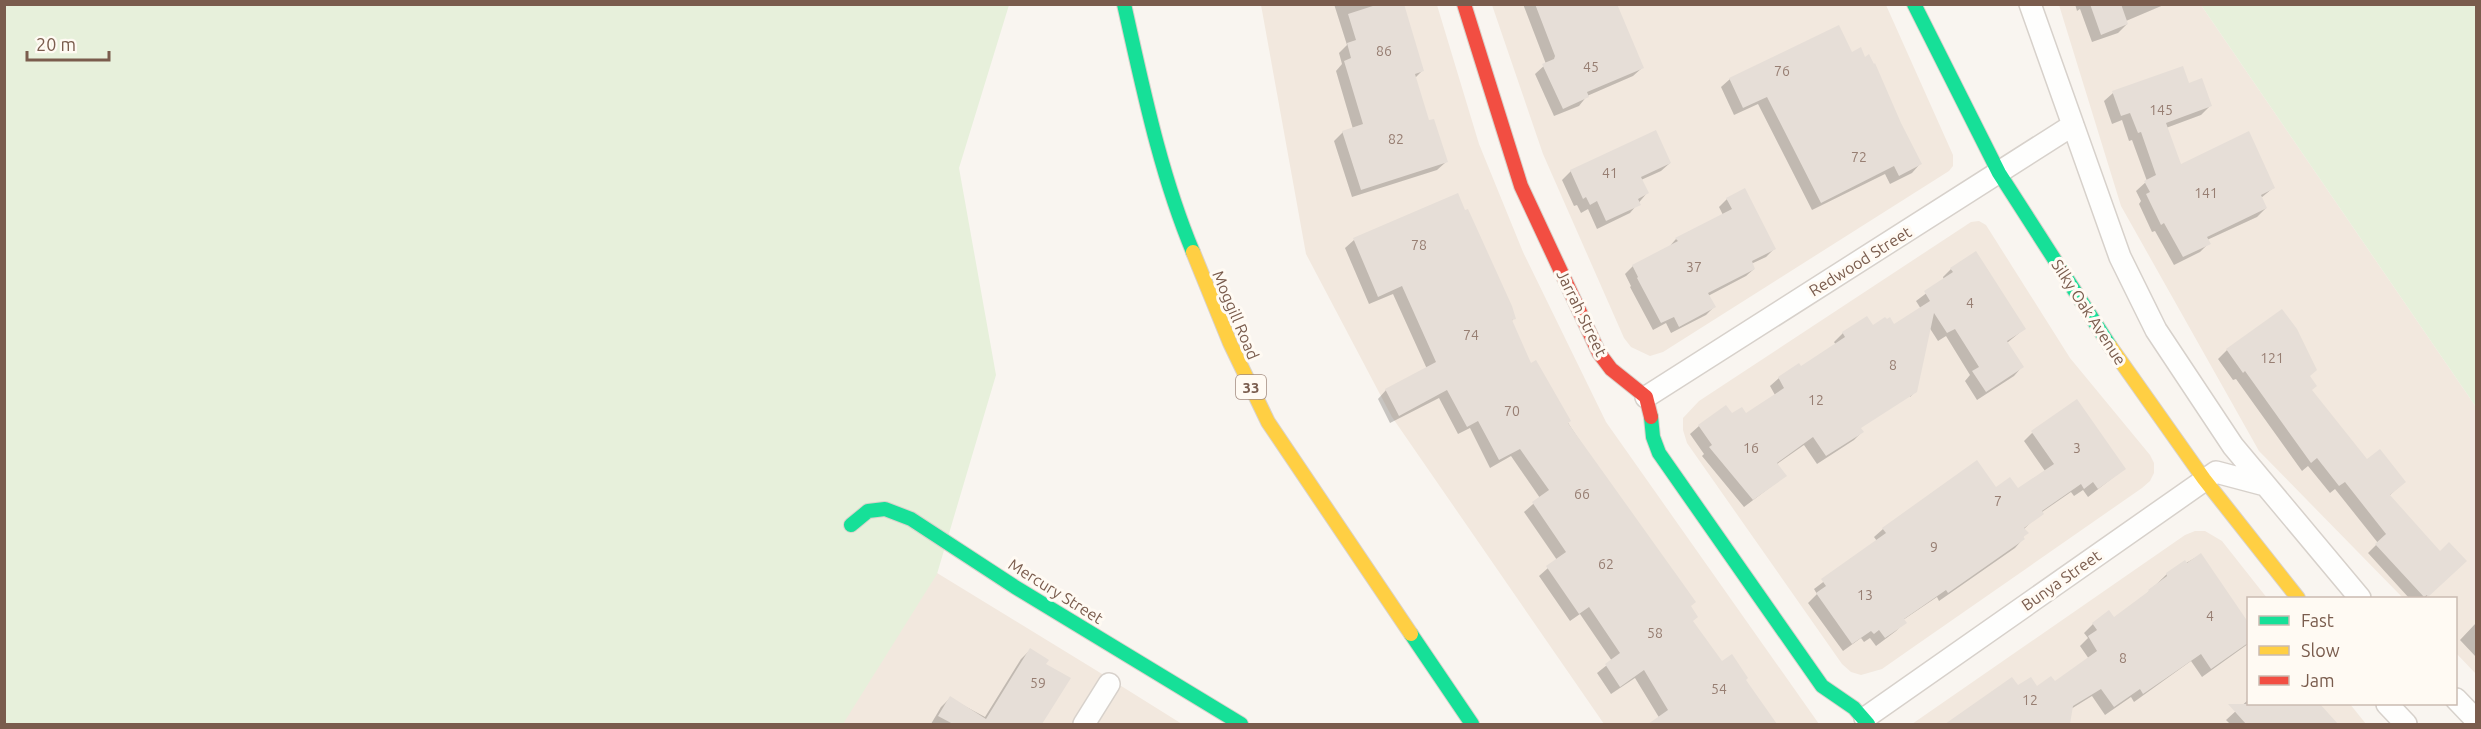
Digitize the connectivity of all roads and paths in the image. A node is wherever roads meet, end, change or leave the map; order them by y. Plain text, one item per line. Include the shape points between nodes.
1 (1124, 4) edge
2 (1464, 4) edge
3 (1914, 4) edge
4 (2030, 4) edge
5 (2073, 125) junction
6 (1999, 173) junction
7 (1646, 397) junction
8 (2204, 479) junction
9 (2265, 485) junction
10 (851, 525) dead end
11 (2297, 597) edge
12 (2359, 597) edge
13 (1109, 684) dead end
14 (2457, 700) edge
15 (2389, 705) edge
16 (1866, 721) edge
17 (2476, 723) edge
18 (1084, 724) edge
19 (1241, 724) edge
20 (1472, 724) edge
21 (2406, 724) edge

1 - 20 street, Moggill Road / 33 via 1179,222 1239,363 1268,422
2 - 7 street, Jarrah Street via 1510,155 1541,228 1599,353 1611,369
3 - 6 street, Silky Oak Avenue
4 - 5 street
5 - 6 street, Redwood Street
5 - 9 street via 2120,257 2140,300 2234,446
6 - 7 street, Redwood Street
6 - 8 street, Silky Oak Avenue via 2113,351
7 - 16 street via 1659,453 1822,686
8 - 9 street, Bunya Street via 2216,472
8 - 11 street, Silky Oak Avenue
8 - 16 street, Bunya Street
9 - 12 street
10 - 19 street, Mercury Street via 868,511 885,509 910,519
13 - 18 street
14 - 17 street
15 - 21 street

